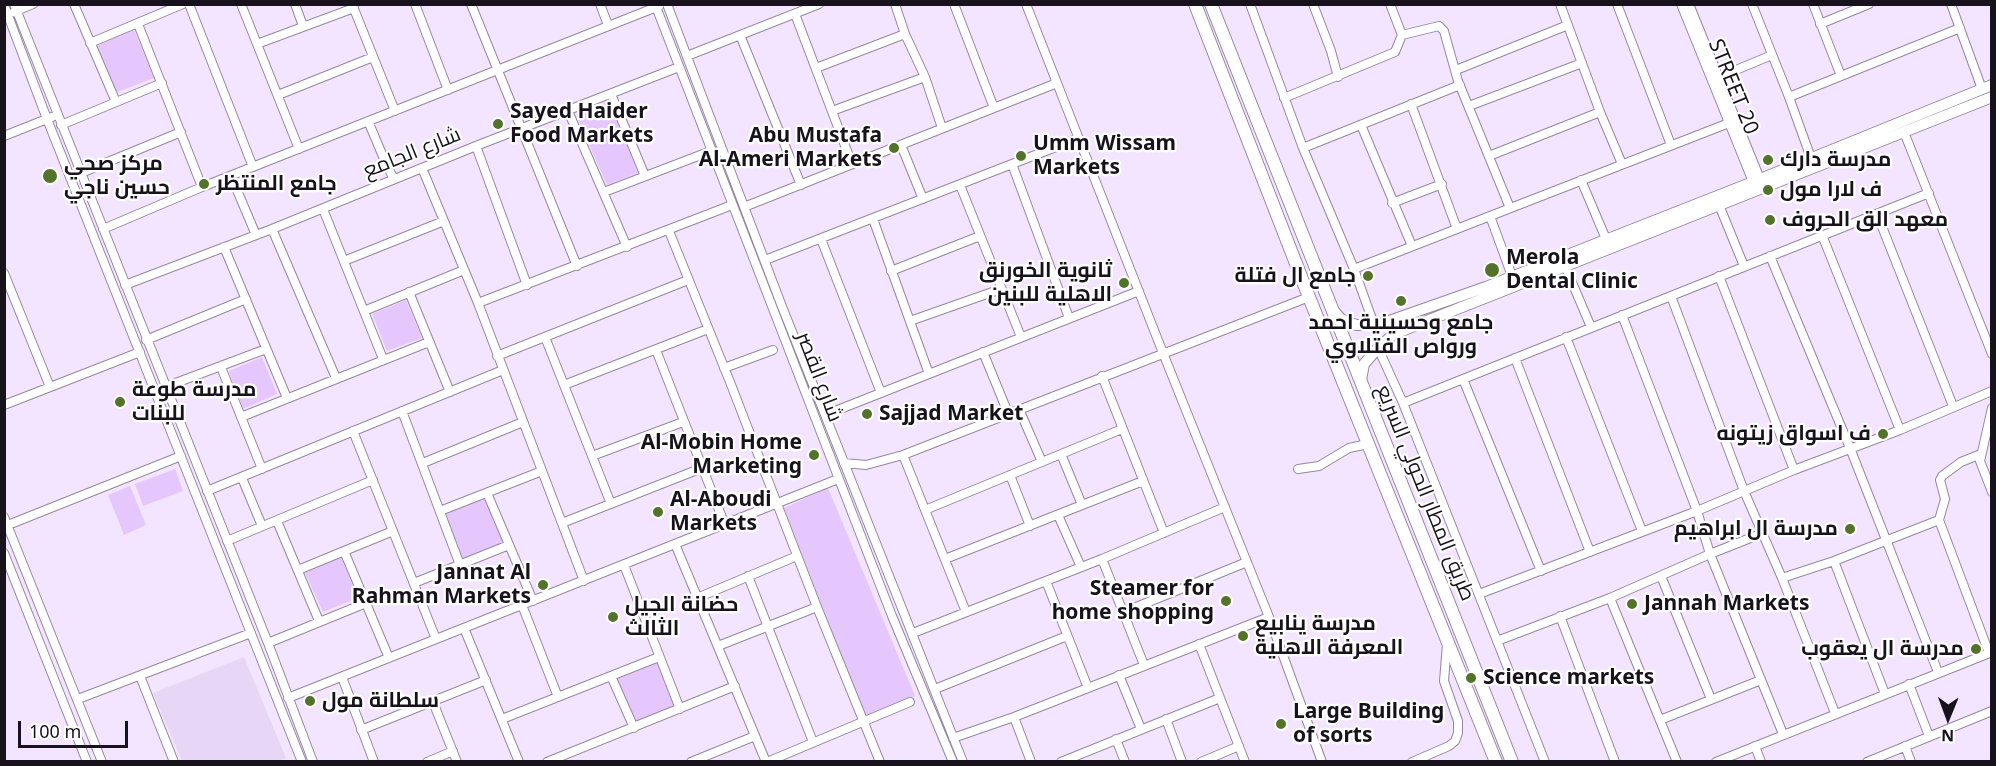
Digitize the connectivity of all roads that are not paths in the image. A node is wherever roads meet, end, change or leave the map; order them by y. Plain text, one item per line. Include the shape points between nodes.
1 (33, 4) edge
2 (74, 4) edge
3 (183, 4) edge
4 (189, 4) edge
5 (241, 4) edge
6 (295, 4) edge
7 (415, 4) edge
8 (471, 4) edge
9 (600, 4) edge
10 (667, 4) edge
11 (819, 4) edge
12 (894, 4) edge
13 (954, 4) edge
14 (1026, 4) edge
15 (1195, 4) edge
16 (1211, 4) edge
17 (1250, 4) edge
18 (1313, 4) edge
19 (1390, 4) edge
20 (1560, 4) edge
21 (1617, 4) edge
22 (1680, 4) edge
23 (1689, 4) edge
24 (1752, 4) edge
25 (1813, 4) edge
26 (1869, 4) edge
27 (658, 5) edge
28 (1954, 5) edge
29 (353, 6) edge
30 (9, 8) edge
31 (643, 8) edge
32 (795, 14) junction
33 (138, 24) junction
34 (1821, 24) junction
35 (608, 25) junction
36 (1568, 25) junction
37 (303, 26) junction
38 (1960, 28) junction
39 (905, 34) junction
40 (740, 35) junction
41 (1402, 35) junction
42 (90, 43) junction
43 (258, 45) junction
44 (1772, 55) junction
45 (687, 56) junction
46 (373, 57) junction
47 (1582, 63) junction
48 (679, 67) junction
49 (816, 68) junction
50 (498, 70) junction
51 (1456, 70) junction
52 (1719, 76) junction
53 (1841, 76) junction
54 (1338, 77) junction
55 (926, 78) junction
56 (162, 83) junction
57 (1058, 83) junction
58 (1460, 84) junction
59 (1987, 87) edge
60 (448, 90) junction
61 (611, 94) junction
62 (278, 95) junction
63 (1789, 97) junction
64 (1992, 97) edge
65 (1284, 98) junction
66 (116, 102) junction
67 (1411, 104) junction
68 (1469, 106) junction
69 (994, 108) junction
70 (395, 111) junction
71 (568, 111) junction
72 (832, 111) junction
73 (1600, 112) junction
74 (57, 115) junction
75 (47, 119) junction
76 (368, 121) junction
77 (1729, 123) junction
78 (61, 125) junction
79 (1361, 125) junction
80 (522, 128) junction
81 (942, 128) junction
82 (182, 132) junction
83 (1904, 132) junction
84 (4, 136) edge
85 (1079, 138) junction
86 (901, 145) junction
87 (1671, 145) junction
88 (476, 146) junction
89 (1303, 148) junction
90 (299, 149) junction
91 (711, 151) junction
92 (1489, 156) junction
93 (1811, 158) junction
94 (852, 164) junction
95 (1012, 164) junction
96 (1622, 164) junction
97 (253, 167) junction
98 (422, 168) junction
99 (81, 172) junction
100 (231, 176) junction
101 (645, 176) junction
102 (394, 179) junction
103 (1581, 180) junction
104 (1757, 181) junction
105 (1442, 184) junction
106 (801, 185) junction
107 (960, 185) junction
108 (202, 187) junction
109 (603, 192) junction
110 (1929, 193) junction
111 (923, 199) junction
112 (1392, 202) junction
113 (732, 205) junction
114 (1719, 205) junction
115 (744, 207) junction
116 (1510, 208) junction
117 (323, 209) junction
118 (1877, 214) junction
119 (1490, 216) junction
120 (873, 219) junction
121 (444, 221) junction
122 (103, 229) junction
123 (272, 229) junction
124 (1457, 229) junction
125 (669, 231) junction
126 (256, 235) junction
127 (1822, 235) junction
128 (980, 236) junction
129 (821, 238) junction
130 (1606, 239) junction
131 (1412, 246) junction
132 (224, 247) junction
133 (627, 247) junction
134 (1770, 256) junction
135 (765, 260) junction
136 (344, 261) junction
137 (577, 266) junction
138 (1564, 266) junction
139 (1744, 266) junction
140 (1354, 269) junction
141 (464, 270) junction
142 (891, 271) junction
143 (4, 273) edge
144 (1512, 276) junction
145 (1719, 276) junction
146 (688, 280) junction
147 (125, 285) junction
148 (526, 285) junction
149 (1498, 287) junction
150 (1001, 289) junction
151 (771, 291) junction
152 (1139, 291) junction
153 (409, 292) junction
154 (1671, 296) junction
155 (1309, 297) junction
156 (246, 299) junction
157 (478, 303) junction
158 (1330, 306) junction
159 (364, 311) junction
160 (1622, 315) junction
161 (1069, 318) junction
162 (782, 319) junction
163 (910, 321) junction
164 (1378, 325) junction
165 (1591, 327) junction
166 (708, 329) junction
167 (545, 337) junction
168 (1021, 337) junction
169 (1566, 338) junction
170 (146, 340) junction
171 (429, 342) junction
172 (1378, 348) junction
173 (266, 349) junction
174 (656, 350) junction
175 (773, 350) dead end
176 (140, 352) junction
177 (983, 352) junction
178 (1163, 353) junction
179 (1992, 354) edge
180 (497, 356) junction
181 (1515, 358) junction
182 (383, 359) junction
183 (221, 367) junction
184 (724, 368) junction
185 (503, 370) junction
186 (929, 374) junction
187 (1102, 376) junction
188 (336, 378) junction
189 (1463, 379) junction
190 (564, 385) junction
191 (1361, 386) junction
192 (50, 387) junction
193 (165, 387) junction
194 (1992, 391) edge
195 (450, 392) junction
196 (881, 393) junction
197 (287, 398) junction
198 (1403, 403) junction
199 (4, 405) edge
200 (1953, 406) junction
201 (1992, 408) edge
202 (1019, 409) junction
203 (174, 410) junction
204 (402, 411) junction
205 (1008, 413) junction
206 (166, 415) junction
207 (825, 415) junction
208 (241, 417) junction
209 (523, 422) junction
210 (683, 422) junction
211 (1122, 429) junction
212 (1900, 430) junction
213 (353, 431) junction
214 (185, 436) junction
215 (175, 439) junction
216 (1368, 444) junction
217 (1850, 448) junction
218 (1062, 454) junction
219 (1981, 454) junction
220 (903, 455) junction
221 (181, 456) junction
222 (592, 456) junction
223 (1042, 462) junction
224 (423, 463) junction
225 (844, 463) junction
226 (702, 468) junction
227 (1298, 468) dead end
228 (262, 469) junction
229 (1794, 470) junction
230 (542, 471) junction
231 (1010, 475) junction
232 (242, 478) junction
233 (838, 479) junction
234 (373, 480) junction
235 (1143, 481) junction
236 (207, 491) junction
237 (1744, 491) junction
238 (1992, 492) edge
239 (487, 493) junction
240 (611, 504) junction
241 (778, 504) junction
242 (1082, 505) junction
243 (1225, 507) junction
244 (925, 510) junction
245 (440, 511) junction
246 (1697, 511) junction
247 (1058, 515) junction
248 (1939, 520) junction
249 (6, 521) edge
250 (277, 521) junction
251 (562, 523) junction
252 (725, 525) junction
253 (262, 526) junction
254 (1030, 526) junction
255 (393, 531) junction
256 (1642, 531) junction
257 (1164, 533) junction
258 (1763, 533) junction
259 (1886, 540) junction
260 (227, 542) junction
261 (675, 544) junction
262 (509, 545) junction
263 (344, 550) junction
264 (1590, 552) junction
265 (5, 554) edge
266 (1710, 554) junction
267 (797, 556) junction
268 (1102, 558) junction
269 (945, 559) junction
270 (1834, 561) junction
271 (1247, 562) junction
272 (460, 565) junction
273 (624, 565) junction
274 (7, 566) edge
275 (1081, 567) junction
276 (298, 570) junction
277 (1541, 571) junction
278 (748, 576) junction
279 (1661, 576) junction
280 (1782, 578) junction
281 (584, 581) junction
282 (1046, 581) junction
283 (414, 583) junction
284 (1479, 594) junction
285 (697, 597) junction
286 (1610, 598) junction
287 (533, 601) junction
288 (366, 603) junction
289 (901, 604) junction
290 (522, 605) junction
291 (817, 607) junction
292 (889, 608) junction
293 (966, 612) junction
294 (1124, 612) junction
295 (1560, 616) junction
296 (1269, 617) junction
297 (907, 618) junction
298 (320, 621) junction
299 (895, 622) junction
300 (768, 626) junction
301 (464, 628) junction
302 (50, 629) junction
303 (1444, 632) junction
304 (251, 633) junction
305 (913, 633) junction
306 (38, 636) junction
307 (1067, 636) junction
308 (436, 639) junction
309 (1497, 641) junction
310 (268, 643) junction
311 (1199, 644) junction
312 (718, 646) junction
313 (58, 648) junction
314 (44, 652) junction
315 (1990, 652) edge
316 (659, 657) junction
317 (389, 658) junction
318 (1144, 665) junction
319 (1938, 672) junction
320 (140, 675) junction
321 (1119, 675) junction
322 (611, 676) junction
323 (342, 677) junction
324 (486, 680) junction
325 (1761, 680) junction
326 (1909, 684) junction
327 (735, 686) junction
328 (935, 688) junction
329 (1088, 688) junction
330 (1885, 694) junction
331 (558, 697) junction
332 (288, 698) junction
333 (1220, 698) junction
334 (78, 699) junction
335 (1711, 699) junction
336 (433, 702) junction
337 (910, 702) dead end
338 (680, 709) junction
339 (1992, 711) edge
340 (1835, 713) junction
341 (1014, 717) junction
342 (502, 719) junction
343 (1166, 719) junction
344 (1660, 720) junction
345 (864, 721) junction
346 (634, 728) junction
347 (1141, 729) junction
348 (361, 730) junction
349 (1783, 734) junction
350 (755, 736) junction
351 (1929, 736) junction
352 (953, 738) junction
353 (1116, 739) junction
354 (813, 742) junction
355 (1239, 746) junction
356 (1755, 746) junction
357 (1905, 746) junction
358 (453, 751) junction
359 (576, 752) junction
360 (87, 762) edge
361 (102, 762) edge
362 (174, 762) edge
363 (302, 762) edge
364 (313, 762) edge
365 (374, 762) edge
366 (428, 762) edge
367 (457, 762) edge
368 (519, 762) edge
369 (547, 762) edge
370 (580, 762) edge
371 (691, 762) edge
372 (767, 762) edge
373 (880, 762) edge
374 (952, 762) edge
375 (963, 762) edge
376 (1031, 762) edge
377 (1061, 762) edge
378 (1125, 762) edge
379 (1182, 762) edge
380 (1201, 762) edge
381 (1245, 762) edge
382 (1322, 762) edge
383 (1412, 762) edge
384 (1496, 762) edge
385 (1512, 762) edge
386 (1545, 762) edge
387 (1615, 762) edge
388 (1677, 762) edge
389 (1716, 762) edge
390 (1761, 762) edge
391 (1867, 762) edge
392 (1911, 762) edge

1 - 30 street
2 - 42 street
3 - 33 street
4 - 97 street
5 - 43 street
6 - 37 street
7 - 60 street
8 - 50 street
9 - 35 street
10 - 45 street
11 - 32 street
12 - 39 street
13 - 69 street
14 - 57 street
15 - 155 highway, طريق المطار الحولي السريع
16 - 158 highway, طريق المطار الحولي السريع
17 - 65 street
18 - 54 street
19 - 41 street
20 - 36 street
21 - 87 street
22 - 77 street, STREET 20
23 - 52 street, STREET 20
24 - 44 street
25 - 34 street
26 - 34 street
27 - 31 street
27 - 48 street, شارع القصر
28 - 38 street
29 - 37 street
29 - 46 street
30 - 74 street
30 - 75 street
31 - 35 street
32 - 40 street
32 - 49 street
33 - 42 street
33 - 56 street
34 - 53 street
35 - 50 street
36 - 47 street
36 - 51 street
37 - 43 street
38 - 53 street
38 - 59 street
39 - 49 street
39 - 55 street
40 - 45 street
40 - 106 street
41 - 51 street via 1439,26
41 - 54 street via 1395,52
42 - 66 street
43 - 62 street
44 - 52 street
44 - 63 street
45 - 115 street
46 - 62 street
46 - 70 street
47 - 68 street
47 - 73 street
48 - 61 street, شارع الجامع
48 - 91 street, شارع القصر
49 - 72 street
50 - 60 street
50 - 80 street
51 - 58 street
52 - 104 street, STREET 20
53 - 63 street
54 - 65 street
55 - 72 street
55 - 81 street
56 - 66 street
56 - 82 street
57 - 69 street
57 - 85 street
58 - 67 street
58 - 68 street
59 - 93 main road
60 - 70 street
61 - 71 street, شارع الجامع
61 - 101 street
62 - 90 street
63 - 93 street
64 - 83 main road
65 - 89 street
66 - 78 street
67 - 79 street
67 - 105 street
68 - 92 street
69 - 81 street
70 - 76 street
71 - 80 street, شارع الجامع
71 - 109 street
72 - 94 street
73 - 92 street
73 - 96 street
74 - 75 street
74 - 78 street
75 - 84 street
75 - 176 street
76 - 90 street
76 - 102 street
77 - 87 street
77 - 104 street, STREET 20
78 - 99 street
79 - 89 street
79 - 112 street
80 - 88 street, شارع الجامع
80 - 137 street
81 - 86 street
82 - 99 street
82 - 108 street
83 - 110 street
83 - 114 main road
85 - 95 street
85 - 152 street
86 - 94 street
86 - 111 street
87 - 96 street
88 - 98 street, شارع الجامع
88 - 148 street
89 - 140 street
90 - 97 street
91 - 101 street
91 - 113 street, شارع القصر
92 - 116 street
93 - 104 main road
94 - 106 street
95 - 107 street
95 - 161 street
96 - 103 street
97 - 100 street
98 - 102 street, شارع الجامع
98 - 121 street
99 - 122 street
100 - 108 street
100 - 126 street
101 - 109 street
102 - 117 street, شارع الجامع
103 - 116 street
103 - 130 street
104 - 130 main road
105 - 112 street
105 - 124 street
106 - 115 street
107 - 111 street
107 - 128 street
108 - 122 street
109 - 133 street
110 - 118 street
110 - 179 street
111 - 120 street
112 - 131 street
113 - 125 street
113 - 151 street, شارع القصر
114 - 138 main road
114 - 139 street
115 - 135 street
116 - 119 street
117 - 123 street, شارع الجامع
117 - 136 street
118 - 127 street
118 - 200 street
119 - 124 street
119 - 144 street
120 - 129 street
120 - 142 street
121 - 136 street
121 - 141 street
122 - 147 street
123 - 126 street, شارع الجامع
123 - 188 street
124 - 131 street
125 - 133 street
125 - 146 street
126 - 132 street, شارع الجامع
127 - 134 street
127 - 212 street
128 - 142 street
128 - 150 street
129 - 135 street
129 - 196 street
130 - 144 main road
131 - 140 street
132 - 147 street, شارع الجامع
132 - 156 street
133 - 137 street
134 - 139 street
134 - 217 street
135 - 151 street
136 - 159 street
137 - 148 street
138 - 149 main road
138 - 165 street
139 - 145 street
140 - 164 street via 1372,319
141 - 153 street
141 - 157 street
142 - 163 street
143 - 192 street
144 - 149 main road
145 - 154 street
145 - 229 street
146 - 166 street
146 - 167 street
147 - 170 street
148 - 157 street
149 - 164 main road
149 - 172 main road via 1394,334
150 - 163 street
150 - 168 street
151 - 162 street, شارع القصر
152 - 161 street
152 - 178 street
153 - 159 street
153 - 171 street
154 - 160 street
154 - 237 street
155 - 178 street
155 - 216 highway, طريق المطار الحولي السريع
156 - 170 street
156 - 173 street
157 - 180 street
158 - 164 main road via 1341,319 1356,325
158 - 191 highway, طريق المطار الحولي السريع
159 - 182 street
160 - 165 street
160 - 246 street
161 - 168 street
162 - 207 street
162 - 233 street, شارع القصر
163 - 186 street
165 - 169 street
166 - 174 street
166 - 184 street
167 - 180 street
167 - 190 street
168 - 177 street
169 - 181 street
169 - 256 street
170 - 193 street
171 - 182 street
171 - 195 street
172 - 191 main road via 1361,370
172 - 198 street
173 - 183 street
173 - 197 street
174 - 190 street
174 - 210 street
175 - 184 street
176 - 192 street
176 - 206 street
177 - 186 street
177 - 205 street
178 - 187 street
178 - 243 street
180 - 185 street
181 - 189 street
181 - 264 street
182 - 188 street
183 - 193 street
183 - 208 street
184 - 241 street
185 - 195 street
185 - 209 street
186 - 196 street
187 - 202 street
187 - 211 street
188 - 197 street
189 - 198 street
189 - 277 street
190 - 222 street
191 - 385 highway, طريق المطار الحولي السريع
192 - 199 street
193 - 203 street
194 - 200 street
195 - 204 street
196 - 207 street
197 - 208 street
198 - 284 street
200 - 212 street
201 - 219 street
202 - 205 street
202 - 223 street
203 - 206 street
203 - 214 street
204 - 213 street
204 - 224 street
205 - 220 street
206 - 215 street
207 - 225 street
208 - 228 street
209 - 224 street
209 - 230 street
210 - 222 street
210 - 226 street
211 - 218 street
211 - 235 street
212 - 217 street
213 - 228 street
213 - 234 street
214 - 215 street
214 - 236 street
215 - 221 street
216 - 227 street via 1349,448 1319,466
216 - 303 highway, طريق المطار الحولي السريع
217 - 229 street
217 - 259 street
218 - 223 street
218 - 242 street
219 - 238 street
219 - 248 street via 1960,462 1942,476 1945,499
220 - 225 street via 866,465
220 - 244 street
221 - 249 street
221 - 304 street
222 - 240 street
223 - 231 street
224 - 245 street
225 - 289 street
226 - 240 street
226 - 252 street
228 - 232 street
229 - 237 street
230 - 239 street
230 - 251 street
231 - 244 street
231 - 254 street
232 - 236 street
232 - 253 street
233 - 241 street
233 - 292 street, شارع القصر
234 - 250 street
234 - 255 street
235 - 242 street
235 - 257 street
236 - 260 street
237 - 246 street
237 - 258 street
239 - 245 street
239 - 262 street
240 - 251 street
241 - 252 street
241 - 267 street
242 - 247 street
243 - 257 street
243 - 271 street
244 - 269 street
245 - 272 street
246 - 256 street
246 - 266 street
247 - 254 street
247 - 275 street
248 - 259 street
248 - 315 street
249 - 302 street
250 - 253 street
250 - 276 street
251 - 281 street
252 - 261 street
253 - 260 street
254 - 269 street
255 - 263 street
255 - 283 street
256 - 264 street
257 - 268 street
258 - 266 street
258 - 280 street
259 - 270 street
259 - 319 street
260 - 310 street
261 - 273 street
261 - 285 street
262 - 272 street
262 - 287 street
263 - 276 street
263 - 288 street
264 - 277 street
265 - 274 street
266 - 279 street
266 - 325 street
267 - 278 street
267 - 291 street
268 - 275 street
268 - 294 street
269 - 293 street
270 - 280 street
270 - 330 street
271 - 294 street
271 - 296 street
272 - 283 street
273 - 281 street
273 - 316 street
274 - 306 street
275 - 282 street
276 - 298 street
277 - 284 street
278 - 285 street
278 - 300 street
279 - 286 street
279 - 335 street
280 - 340 street
281 - 287 street
282 - 293 street
282 - 307 street
283 - 308 street
284 - 309 street
285 - 312 street
286 - 295 street
286 - 344 street
287 - 290 street
288 - 298 street
288 - 317 street
289 - 292 street via 896,609
289 - 297 street
290 - 301 street
290 - 331 street
291 - 300 street
291 - 345 street
292 - 299 street, شارع القصر
293 - 305 street
294 - 318 street
295 - 309 street
295 - 387 street
296 - 311 street
296 - 382 street
297 - 299 street via 900,617
297 - 305 street
298 - 310 street
299 - 374 street, شارع القصر
300 - 312 street
300 - 354 street
301 - 308 street
301 - 324 street
302 - 306 street via 46,636
302 - 313 street
303 - 383 street via 1444,681 1458,721 1458,733 1449,746
303 - 384 highway, طريق المطار الحولي السريع
304 - 320 street
304 - 363 street
305 - 328 street
306 - 314 street
307 - 328 street
307 - 329 street
308 - 317 street
309 - 386 street
310 - 332 street
311 - 318 street
311 - 333 street
312 - 327 street
313 - 314 street via 50,646
313 - 334 street
314 - 360 street
315 - 319 street
316 - 322 street
316 - 338 street
317 - 323 street
318 - 321 street
319 - 326 street
320 - 334 street
320 - 362 street
321 - 329 street
321 - 347 street
322 - 331 street
322 - 346 street
323 - 332 street
323 - 348 street
324 - 336 street
324 - 342 street
325 - 335 street
325 - 349 street
326 - 330 street
326 - 351 street
327 - 338 street
327 - 350 street
328 - 352 street
329 - 341 street
330 - 340 street
331 - 342 street
332 - 364 street
333 - 343 street
333 - 355 street
334 - 361 street
335 - 344 street
336 - 348 street
336 - 358 street
337 - 345 street
338 - 346 street
339 - 351 street
340 - 349 street
341 - 352 street
341 - 376 street
342 - 368 street
343 - 347 street
343 - 379 street
344 - 388 street
345 - 354 street
345 - 373 street
346 - 359 street
347 - 353 street
348 - 365 street
349 - 356 street
350 - 371 street
350 - 372 street
351 - 357 street
352 - 375 street
353 - 377 street
353 - 378 street
354 - 372 street
355 - 380 street
355 - 381 street
356 - 389 street
356 - 390 street
357 - 391 street
357 - 392 street
358 - 366 street
358 - 367 street
359 - 369 street
359 - 370 street

